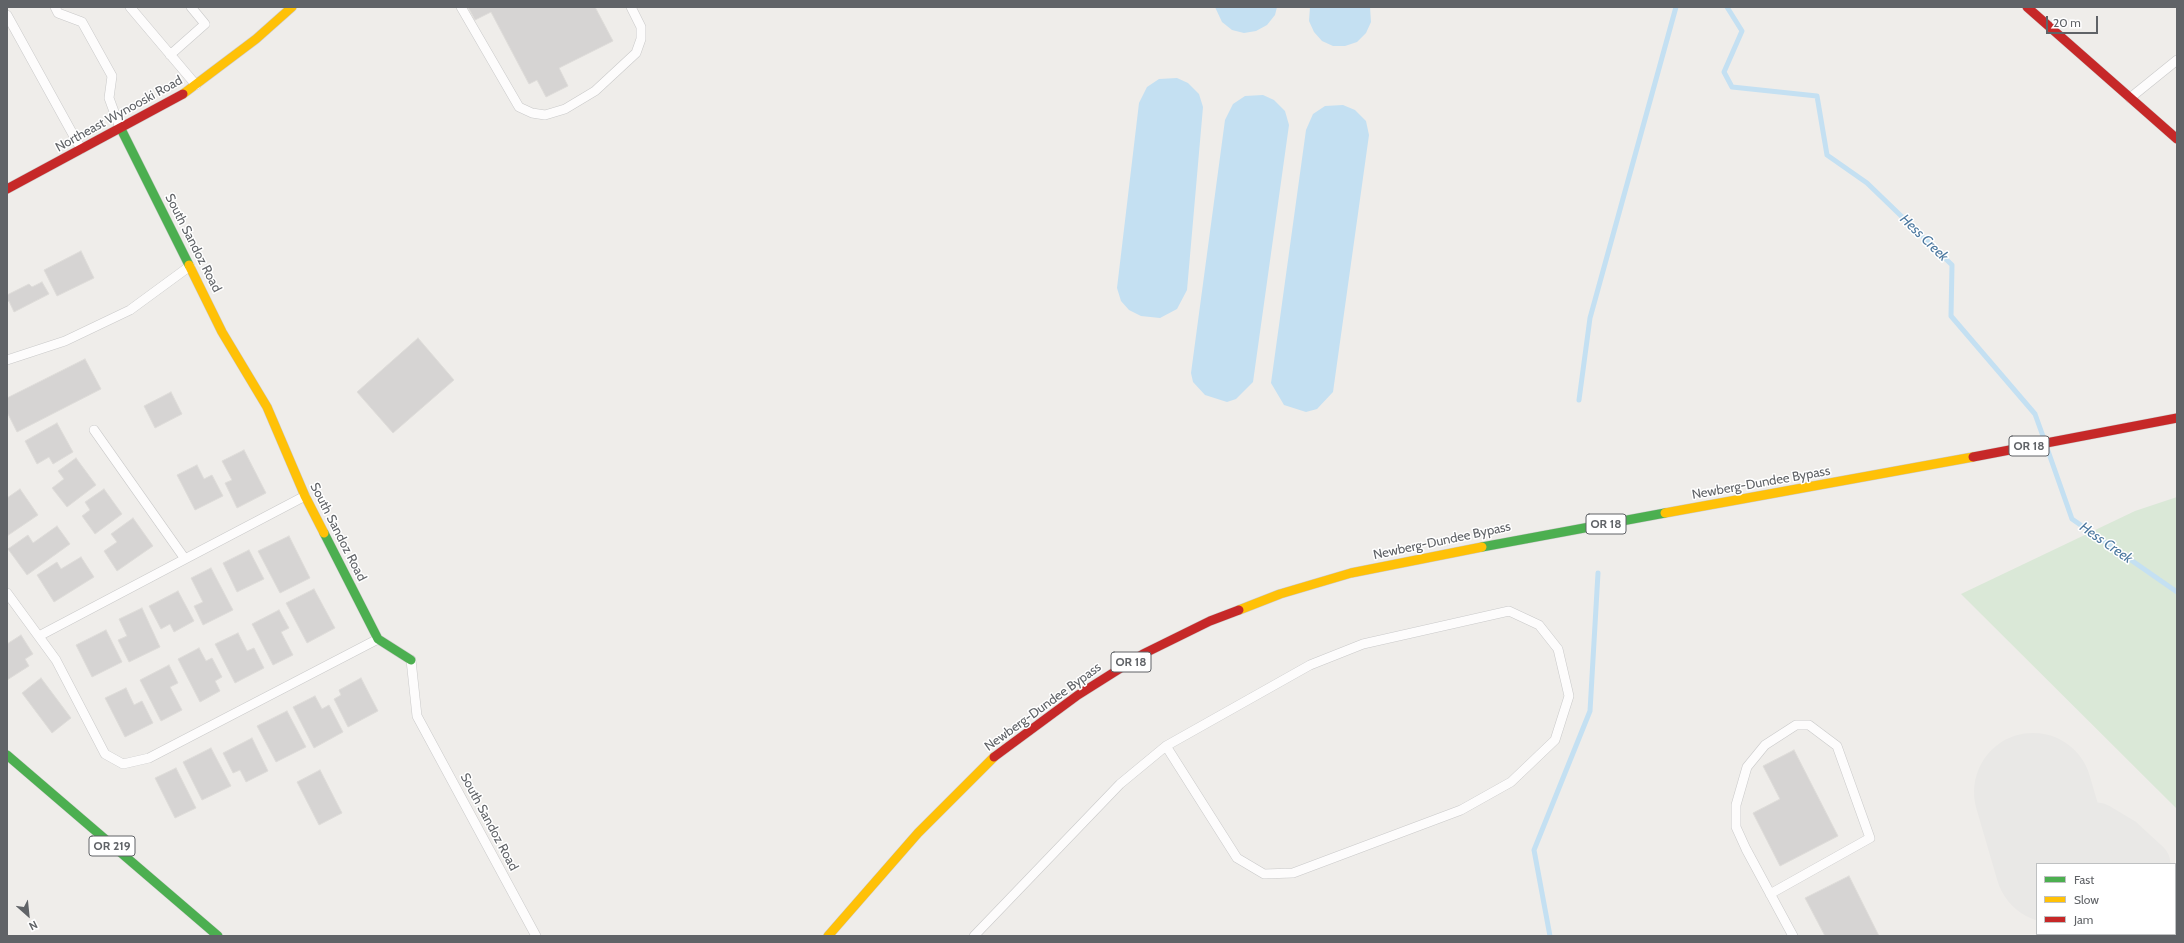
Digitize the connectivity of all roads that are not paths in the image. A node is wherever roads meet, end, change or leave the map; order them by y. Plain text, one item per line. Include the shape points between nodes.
1 (55, 7) edge
2 (130, 7) edge
3 (191, 7) edge
4 (462, 7) edge
5 (631, 7) edge
6 (2027, 7) edge
7 (290, 8) edge
8 (7, 16) edge
9 (170, 55) junction
10 (2177, 60) edge
11 (196, 85) junction
12 (2130, 98) junction
13 (121, 129) junction
14 (2177, 139) edge
15 (82, 150) junction
16 (7, 189) edge
17 (190, 266) junction
18 (7, 360) edge
19 (2177, 418) edge
20 (94, 430) dead end
21 (304, 496) junction
22 (185, 559) junction
23 (7, 593) edge
24 (39, 636) junction
25 (378, 639) junction
26 (411, 660) joint
27 (1166, 746) junction
28 (7, 755) edge
29 (1770, 894) junction
30 (218, 936) edge
31 (536, 936) edge
32 (828, 936) edge
33 (974, 936) edge
34 (1793, 936) edge

1 - 13 lane via 58,13 82,22 112,76 109,98
2 - 9 lane
3 - 9 lane via 205,24
4 - 5 lane via 519,107 532,114 545,114 565,109 595,91 636,53 641,39 641,27
6 - 12 main road
7 - 11 main road, Northeast Wynooski Road via 256,39
8 - 15 lane
9 - 11 lane
10 - 12 lane
11 - 13 main road, Northeast Wynooski Road via 178,98
12 - 14 main road
13 - 15 main road, Northeast Wynooski Road
13 - 17 main road, South Sandoz Road
15 - 16 main road, Northeast Wynooski Road
17 - 18 lane via 130,310 65,341
17 - 21 main road, South Sandoz Road via 222,332 267,407
19 - 32 main road, Newberg-Dundee Bypass / OR 18 via 1424,557 1280,594 1210,621 1143,654 1078,695 989,761 913,838
20 - 22 lane
21 - 22 lane
21 - 25 main road, South Sandoz Road
22 - 24 lane
23 - 24 lane
24 - 25 lane via 56,660 105,754 123,764 149,758
25 - 26 main road, South Sandoz Road
26 - 31 lane, South Sandoz Road via 417,716
27 - 27 lane via 1310,665 1363,644 1509,611 1539,625 1558,649 1569,696 1555,740 1511,782 1461,810 1294,873 1264,874 1237,858
27 - 33 lane via 1120,784
28 - 30 main road, OR 219
29 - 29 lane via 1736,827 1736,805 1748,767 1765,745 1796,725 1809,725 1837,746 1870,838
29 - 34 lane

